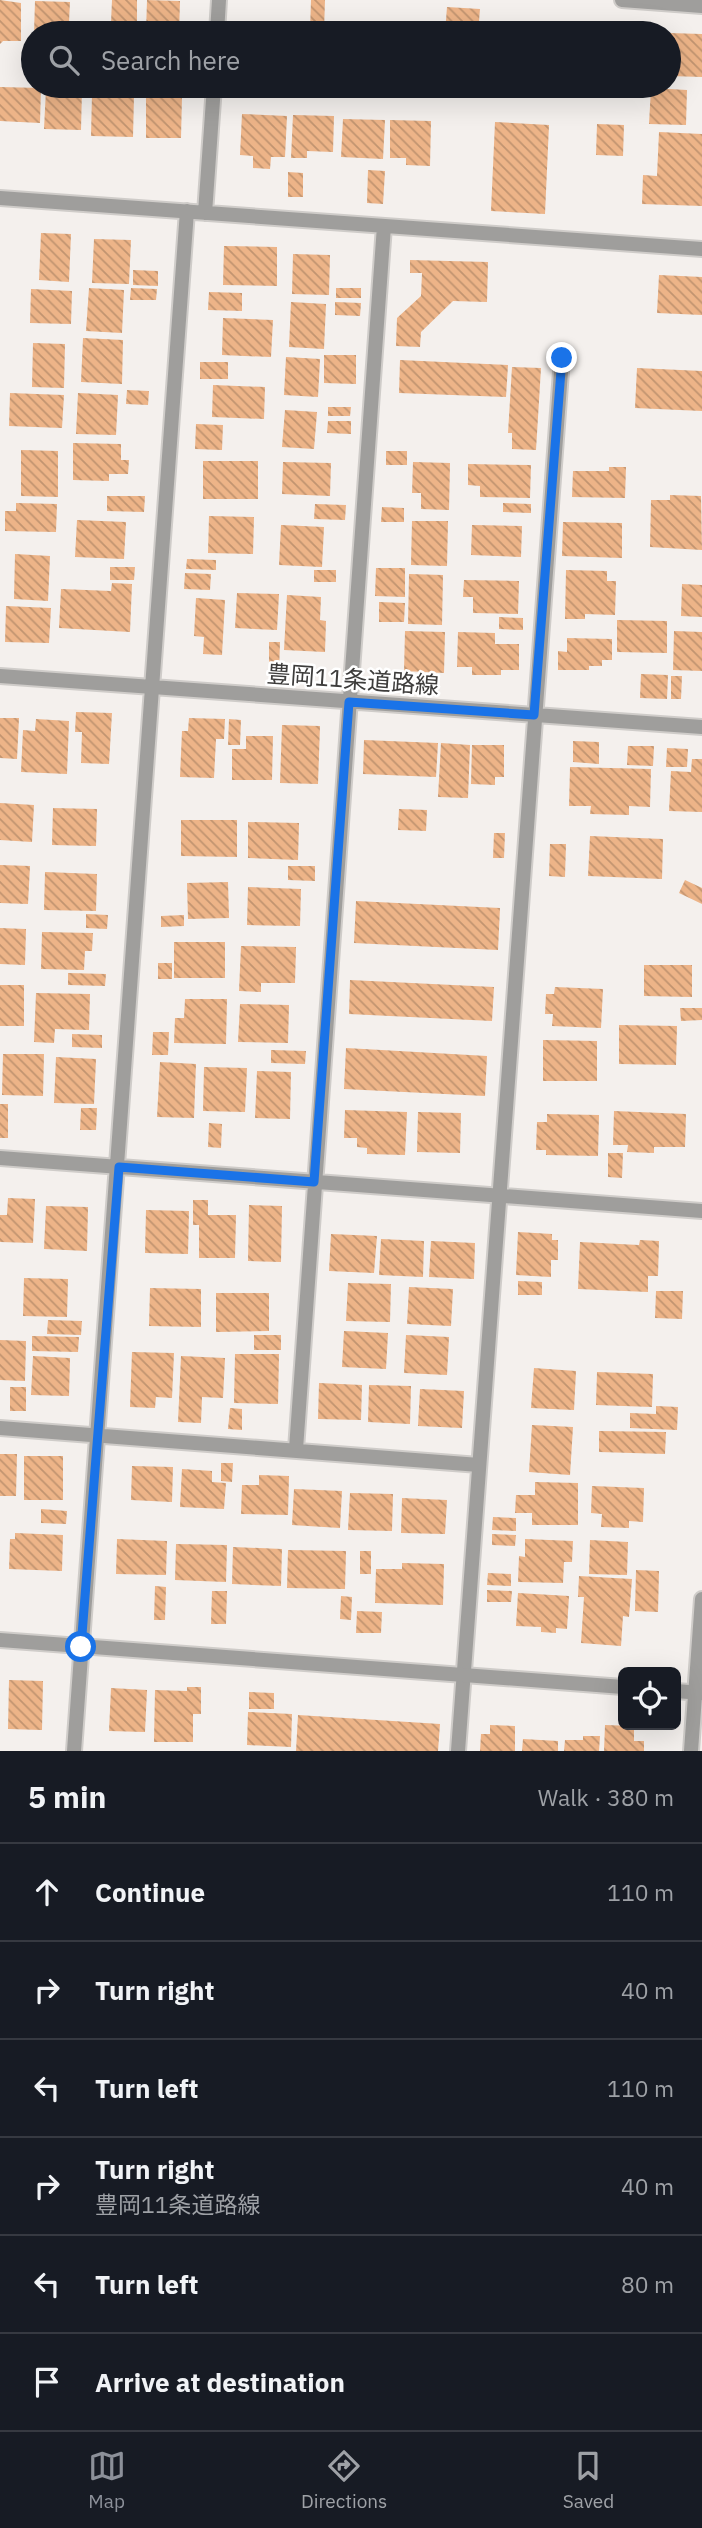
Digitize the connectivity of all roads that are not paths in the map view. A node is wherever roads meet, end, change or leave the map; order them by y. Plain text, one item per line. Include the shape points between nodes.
1 (219, 0) edge
2 (622, 0) edge
3 (702, 6) edge
4 (218, 21) edge
5 (213, 98) edge
6 (0, 198) edge
7 (187, 211) junction
8 (205, 213) junction
9 (384, 226) junction
10 (702, 249) edge
11 (562, 358) dead end
12 (0, 676) edge
13 (153, 687) junction
14 (349, 702) junction
15 (534, 715) junction
16 (702, 727) edge
17 (0, 1158) edge
18 (119, 1167) junction
19 (314, 1182) junction
20 (498, 1197) junction
21 (702, 1210) edge
22 (0, 1427) edge
23 (99, 1434) junction
24 (296, 1449) junction
25 (479, 1465) junction
26 (702, 1599) edge
27 (0, 1640) edge
28 (81, 1647) junction
29 (464, 1675) junction
30 (618, 1687) edge
31 (698, 1693) edge
32 (74, 1751) edge
33 (458, 1751) edge
34 (691, 1751) edge

1 - 4 street
2 - 3 street
5 - 8 street
6 - 7 street
7 - 8 street
7 - 13 street
8 - 9 street
9 - 10 street
9 - 14 street
11 - 15 street
12 - 13 street, 豊岡11条道路線
13 - 14 street, 豊岡11条道路線
13 - 18 street
14 - 15 street, 豊岡11条道路線
14 - 19 street
15 - 16 street, 豊岡11条道路線
15 - 20 street
17 - 18 street
18 - 19 street
18 - 23 street
19 - 20 street
19 - 24 street
20 - 21 street
20 - 25 street
22 - 23 street
23 - 24 street
23 - 28 street
24 - 25 street
25 - 29 street
26 - 31 street
27 - 28 street
28 - 29 street
28 - 32 street
29 - 30 street
29 - 33 street
31 - 34 street

